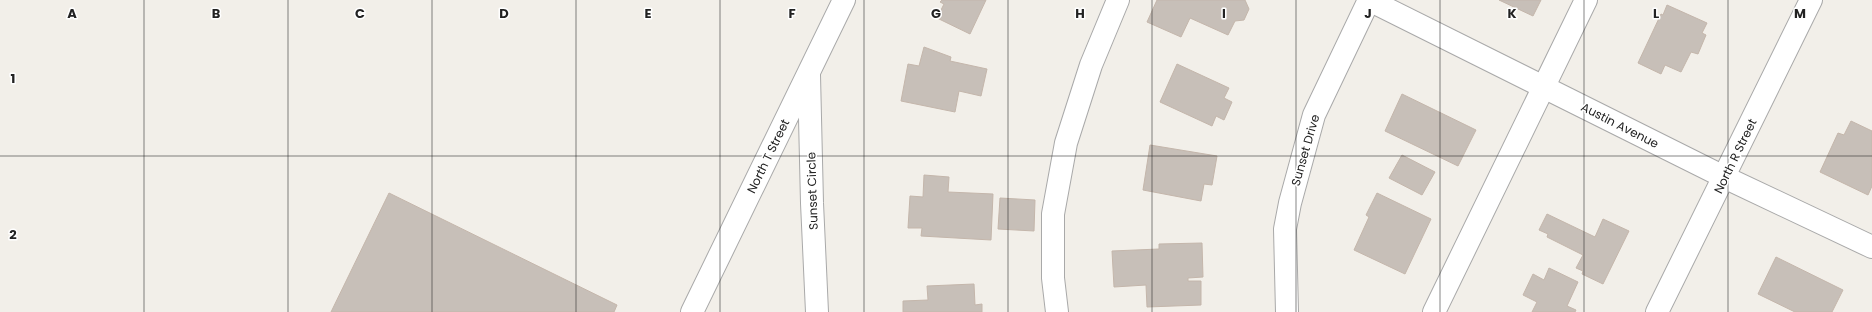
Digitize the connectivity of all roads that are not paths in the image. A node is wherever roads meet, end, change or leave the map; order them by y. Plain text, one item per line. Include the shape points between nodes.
1 (844, 0) edge
2 (1118, 0) edge
3 (1369, 0) edge
4 (1586, 0) edge
5 (1811, 0) edge
6 (809, 71) junction
7 (1543, 87) junction
8 (1724, 178) junction
9 (1872, 247) edge
10 (692, 312) edge
11 (817, 312) edge
12 (1056, 312) edge
13 (1287, 312) edge
14 (1434, 312) edge
15 (1657, 312) edge

1 - 6 street, North T Street
2 - 12 street via 1091,66 1066,143 1053,214
3 - 7 street, Austin Avenue
3 - 13 street, Sunset Drive via 1314,115 1290,203 1286,229
4 - 7 street
5 - 8 street, North R Street
6 - 10 street, North T Street
6 - 11 street, Sunset Circle
7 - 8 street, Austin Avenue
7 - 14 street
8 - 9 street, Austin Avenue
8 - 15 street, North R Street

